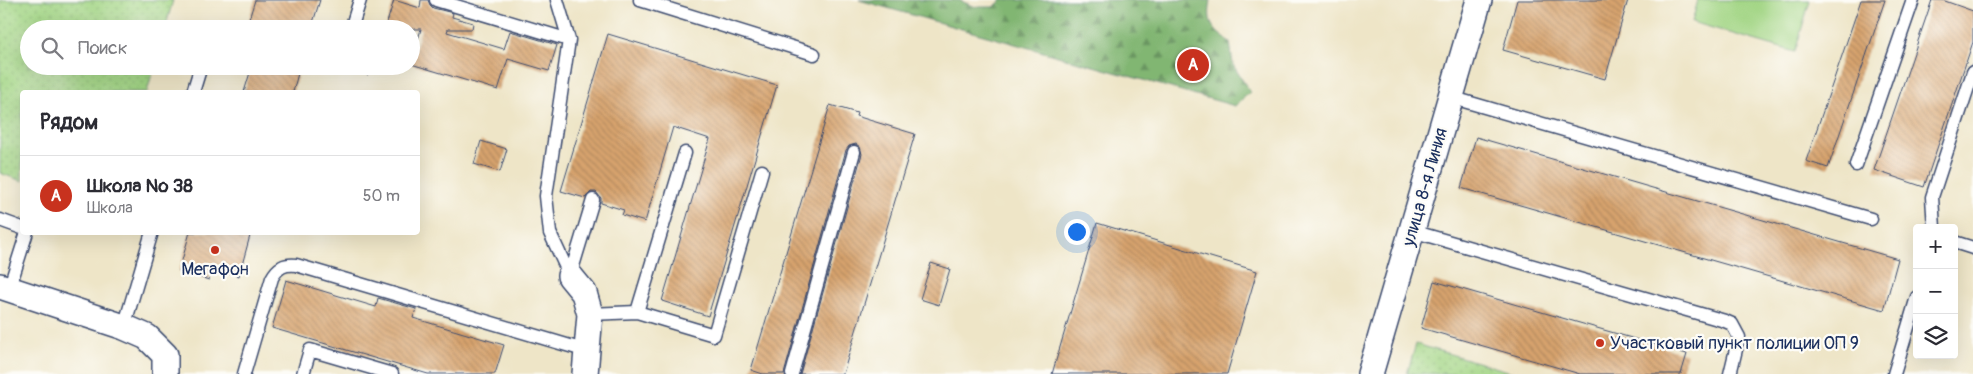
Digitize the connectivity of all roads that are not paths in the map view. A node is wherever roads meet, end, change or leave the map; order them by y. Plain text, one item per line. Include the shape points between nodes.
1 (360, 0) edge
2 (436, 0) edge
3 (557, 0) edge
4 (640, 0) edge
5 (1479, 0) edge
6 (1914, 0) edge
7 (354, 20) edge
8 (570, 40) junction
9 (814, 54) dead end
10 (1973, 72) edge
11 (198, 75) edge
12 (194, 90) edge
13 (1450, 97) junction
14 (854, 152) dead end
15 (684, 153) dead end
16 (1856, 165) dead end
17 (762, 171) dead end
18 (593, 200) dead end
19 (1871, 219) dead end
20 (0, 220) edge
21 (1934, 224) edge
22 (20, 227) edge
23 (1412, 231) junction
24 (26, 235) edge
25 (151, 235) edge
26 (1958, 243) edge
27 (1973, 248) edge
28 (570, 276) junction
29 (4, 288) edge
30 (1913, 311) edge
31 (637, 312) junction
32 (590, 314) junction
33 (124, 326) junction
34 (586, 362) edge
35 (165, 364) edge
36 (244, 374) edge
37 (303, 374) edge
38 (392, 374) edge
39 (792, 374) edge
40 (1370, 374) edge
41 (1730, 374) edge
42 (1894, 374) edge

1 - 7 lane
2 - 8 lane
3 - 8 lane
4 - 9 lane
5 - 13 street, улица 8-я Линия
6 - 16 lane
8 - 28 lane via 546,196 550,233
10 - 21 lane via 1932,197
11 - 12 lane
13 - 19 lane
13 - 23 street, улица 8-я Линия
14 - 39 lane
15 - 31 lane
17 - 31 lane via 714,335
18 - 28 lane
20 - 22 lane
23 - 40 street, улица 8-я Линия
23 - 41 lane via 1732,324 1739,337
24 - 29 lane
25 - 33 lane
26 - 27 lane
28 - 32 street via 584,293
29 - 33 street
30 - 42 lane
31 - 32 lane
32 - 34 street
33 - 35 street via 147,337
34 - 36 lane via 288,264 281,266 272,278
37 - 38 lane via 310,350

